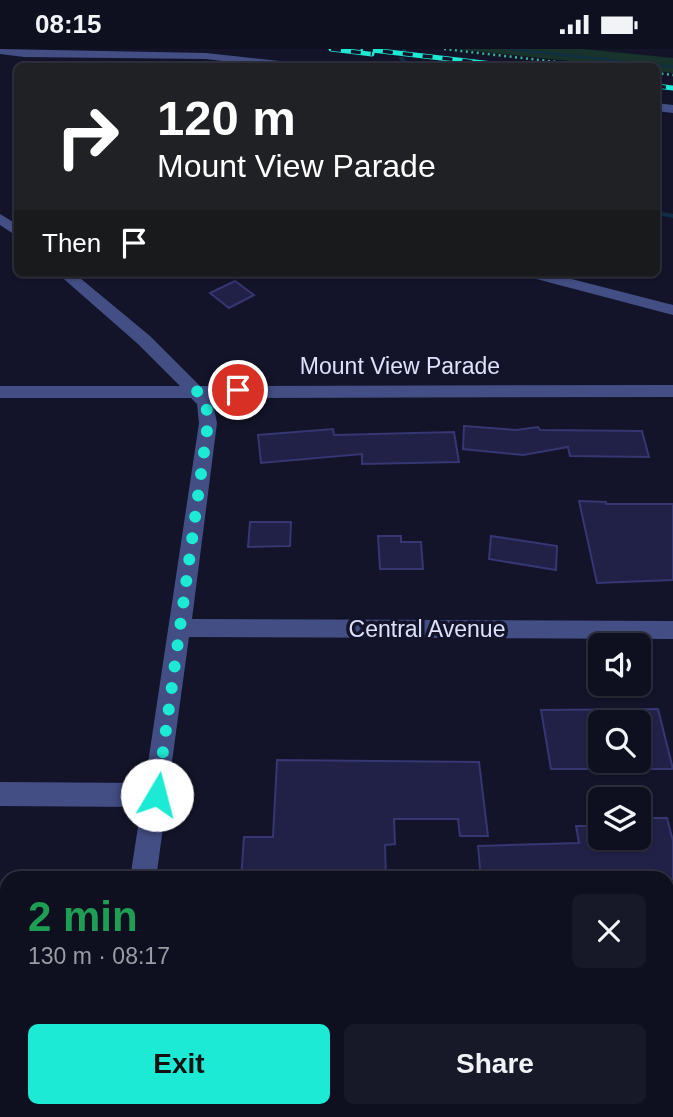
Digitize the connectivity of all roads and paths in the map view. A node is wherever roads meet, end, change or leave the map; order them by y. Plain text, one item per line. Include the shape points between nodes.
1 (445, 49) edge
2 (1, 53) edge
3 (244, 63) edge
4 (566, 63) edge
5 (0, 218) edge
6 (14, 230) edge
7 (70, 277) edge
8 (545, 277) edge
9 (673, 310) edge
10 (196, 390) junction
11 (673, 391) edge
12 (0, 392) edge
13 (181, 628) junction
14 (673, 630) edge
15 (0, 794) edge
16 (157, 795) junction
17 (144, 871) edge

1 - 4 path
2 - 3 street via 206,56
5 - 6 street
7 - 10 street
8 - 9 street
10 - 11 street, Mount View Parade
10 - 12 street, Mount View Parade
10 - 13 street via 206,402 208,423
13 - 14 street, Central Avenue
13 - 16 street
15 - 16 street
16 - 17 street

